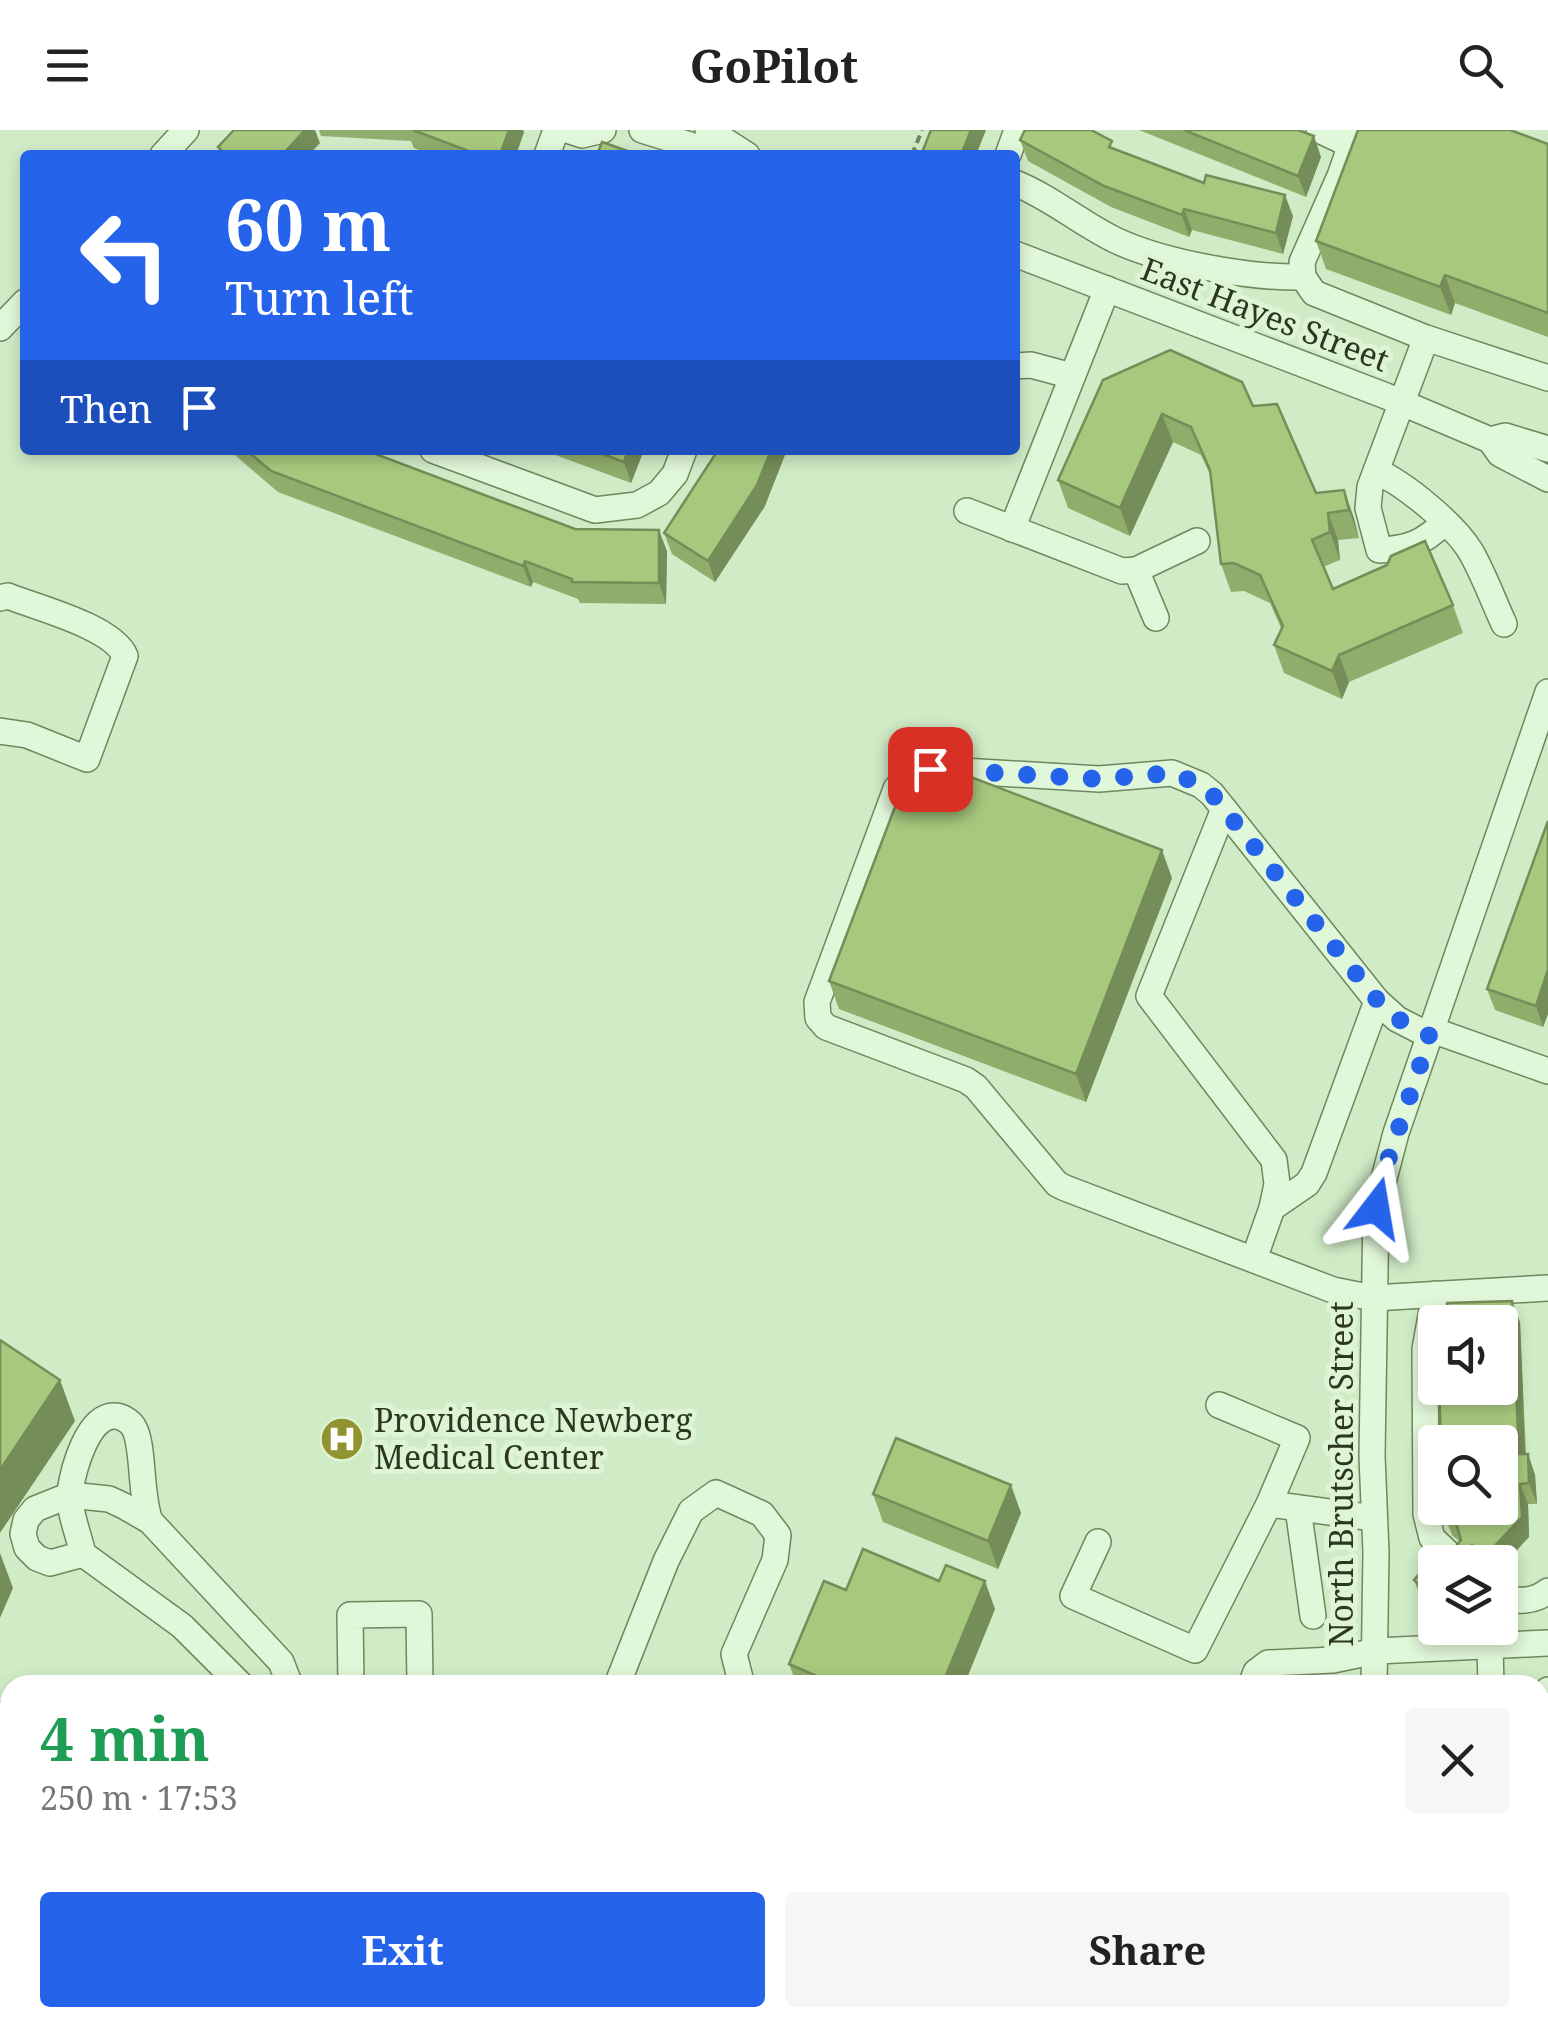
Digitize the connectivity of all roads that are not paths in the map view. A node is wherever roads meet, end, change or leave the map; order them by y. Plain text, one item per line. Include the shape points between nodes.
1 (186, 130) edge
2 (642, 130) edge
3 (708, 130) edge
4 (1320, 130) edge
5 (1353, 138) edge
6 (168, 150) edge
7 (706, 150) edge
8 (738, 150) edge
9 (1020, 185) edge
10 (1020, 256) edge
11 (1304, 277) junction
12 (1107, 288) junction
13 (20, 307) edge
14 (0, 328) edge
15 (1426, 338) junction
16 (1020, 366) edge
17 (1072, 376) junction
18 (1548, 378) edge
19 (1404, 403) junction
20 (1490, 440) junction
21 (1548, 449) edge
22 (446, 455) edge
23 (682, 455) edge
24 (1376, 471) junction
25 (1548, 479) edge
26 (968, 511) dead end
27 (1445, 522) junction
28 (1012, 528) junction
29 (1197, 541) dead end
30 (1136, 570) junction
31 (0, 598) edge
32 (1156, 618) dead end
33 (1504, 624) dead end
34 (1548, 692) edge
35 (0, 731) edge
36 (1224, 809) junction
37 (1378, 1001) junction
38 (1431, 1033) junction
39 (1548, 1070) edge
40 (1272, 1208) junction
41 (1254, 1260) junction
42 (1548, 1288) edge
43 (1436, 1294) junction
44 (1373, 1298) junction
45 (1548, 1313) edge
46 (1219, 1406) dead end
47 (70, 1495) junction
48 (1269, 1504) junction
49 (1298, 1508) junction
50 (1374, 1518) junction
51 (150, 1521) junction
52 (1098, 1542) dead end
53 (1439, 1545) edge
54 (83, 1554) junction
55 (1548, 1592) edge
56 (1518, 1601) edge
57 (1312, 1616) dead end
58 (1548, 1643) edge
59 (1490, 1646) junction
60 (1376, 1651) junction
61 (231, 1675) edge
62 (286, 1675) edge
63 (351, 1675) edge
64 (420, 1675) edge
65 (620, 1675) edge
66 (741, 1675) edge
67 (1255, 1675) edge
68 (1375, 1675) edge
69 (1491, 1675) edge

1 - 6 street
2 - 7 street
3 - 8 street
4 - 5 street
5 - 11 street via 1302,262
9 - 11 street via 1118,241 1164,258
10 - 12 street, East Hayes Street
11 - 15 street via 1314,292 1336,304
12 - 17 street
12 - 19 street, East Hayes Street
13 - 14 street
15 - 18 street
15 - 19 street
16 - 17 street
17 - 28 street
19 - 20 street, East Hayes Street
19 - 24 street
20 - 21 street, East Hayes Street via 1505,436
20 - 25 street, East Hayes Street via 1500,454
22 - 23 street via 595,510 638,505 659,492
24 - 27 street
24 - 27 street via 1368,508 1378,550 1408,549
26 - 28 street
27 - 33 street via 1470,550
28 - 30 street
29 - 30 street
30 - 32 street
31 - 35 street via 99,632 125,656 87,759
34 - 38 street, North Brutscher Street
36 - 37 street
36 - 40 street via 1149,996 1274,1160
36 - 41 street via 1202,785 1172,773 1099,779 930,769 913,774 896,789 818,1002 818,1018 826,1028 966,1080 1056,1184
37 - 38 street via 1396,1018
37 - 40 street via 1314,1173
38 - 39 street
38 - 44 street, North Brutscher Street via 1383,1175 1373,1236
40 - 41 street
41 - 44 street
42 - 43 street
42 - 45 street
43 - 44 street
43 - 53 street via 1425,1349 1426,1514
44 - 50 street, North Brutscher Street
46 - 48 street via 1297,1438
47 - 51 street via 109,1500
47 - 51 street via 76,1460 95,1426 125,1418 135,1429
47 - 54 street
47 - 54 street via 35,1509 23,1534 27,1548 50,1563
48 - 49 street
48 - 52 street via 1194,1650 1073,1596
49 - 50 street
49 - 57 street
50 - 60 street, North Brutscher Street
51 - 62 street
54 - 61 street via 182,1626
55 - 56 street
58 - 59 street
59 - 60 street
59 - 69 street
60 - 67 street via 1268,1663
60 - 68 street, North Brutscher Street
63 - 64 street via 350,1615 419,1614
65 - 66 street via 691,1511 716,1493 762,1514 778,1535 775,1560 734,1654

